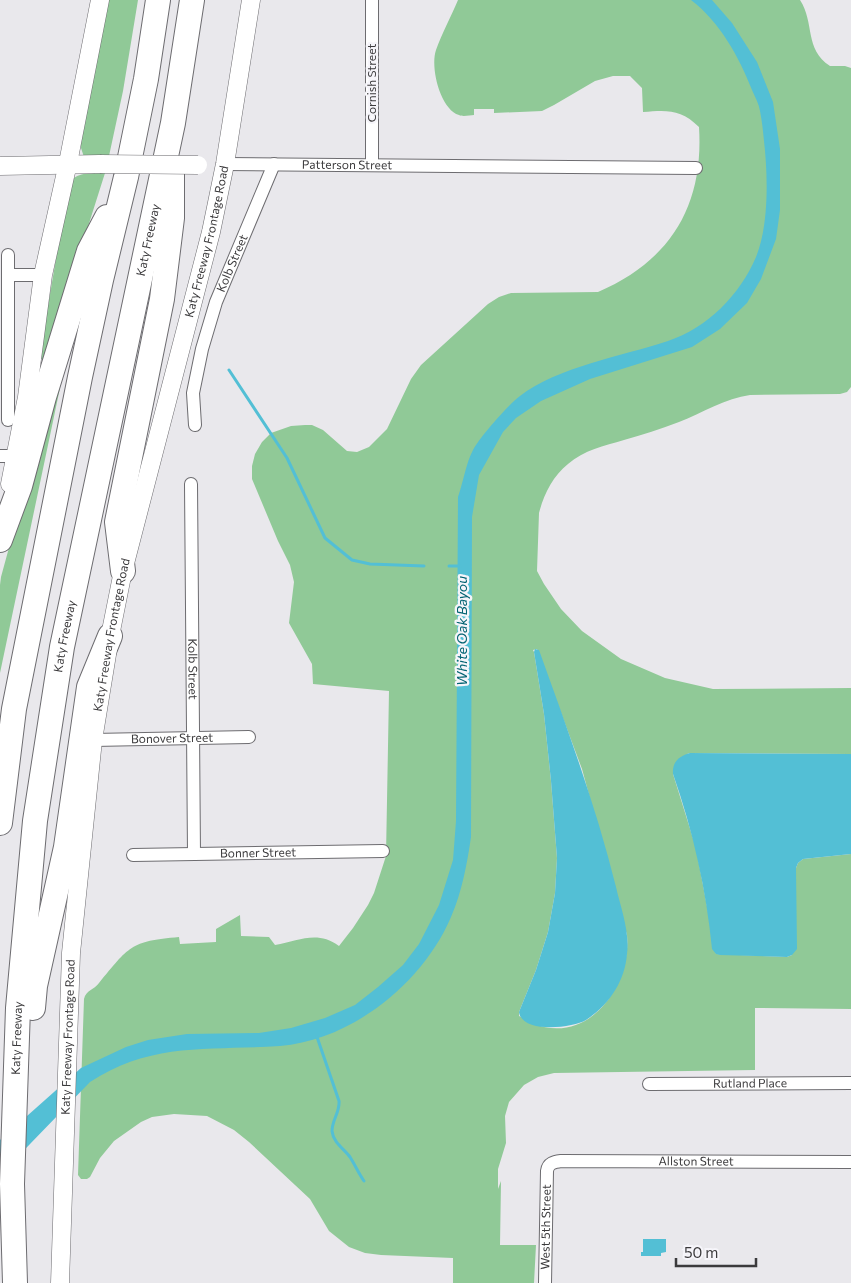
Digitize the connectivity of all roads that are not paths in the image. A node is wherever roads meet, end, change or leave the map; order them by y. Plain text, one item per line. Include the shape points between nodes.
1 (100, 0) edge
2 (158, 0) edge
3 (192, 0) edge
4 (251, 0) edge
5 (372, 0) edge
6 (173, 123) junction
7 (68, 163) junction
8 (225, 164) junction
9 (274, 164) junction
10 (372, 165) junction
11 (0, 166) edge
12 (696, 168) dead end
13 (126, 177) junction
14 (8, 255) dead end
15 (8, 275) junction
16 (43, 275) junction
17 (8, 420) dead end
18 (195, 425) dead end
19 (8, 456) edge
20 (191, 484) dead end
21 (0, 539) edge
22 (123, 571) junction
23 (110, 636) junction
24 (194, 738) junction
25 (249, 738) dead end
26 (93, 740) junction
27 (0, 823) edge
28 (383, 851) dead end
29 (194, 854) junction
30 (133, 855) dead end
31 (649, 1084) dead end
32 (851, 1084) edge
33 (851, 1162) edge
34 (547, 1171) joint
35 (12, 1184) junction
36 (15, 1283) edge
37 (60, 1283) edge
38 (545, 1283) edge

1 - 7 main road
2 - 13 highway
3 - 6 highway, Katy Freeway
4 - 8 main road, Katy Freeway Frontage Road
5 - 10 street, Cornish Street
6 - 22 highway via 172,218 163,290 117,522
6 - 35 highway, Katy Freeway via 55,687 35,821 18,1008
7 - 8 main road, Patterson Street, bridge
7 - 11 main road, Patterson Street
7 - 16 main road
8 - 9 street, Patterson Street
8 - 22 main road, Katy Freeway Frontage Road via 187,328
9 - 10 street, Patterson Street
9 - 18 street, Kolb Street via 216,302 192,393
10 - 12 street, Patterson Street
13 - 21 highway via 89,251 20,486
13 - 27 highway via 80,377 16,699
14 - 15 street
15 - 16 street
15 - 17 street
16 - 19 main road via 27,397
19 - 21 main road
20 - 24 street, Kolb Street
22 - 23 main road, Katy Freeway Frontage Road
23 - 26 main road, Katy Freeway Frontage Road
23 - 35 highway via 89,687 66,847 35,986
24 - 25 street, Bonover Street
24 - 26 street, Bonover Street
24 - 29 street, Kolb Street
26 - 37 main road, Katy Freeway Frontage Road via 71,953
28 - 29 street, Bonner Street
29 - 30 street, Bonner Street
31 - 32 street, Rutland Place
33 - 34 street, Allston Street via 561,1161 551,1163
34 - 38 street, West 5th Street
35 - 36 highway, Katy Freeway

